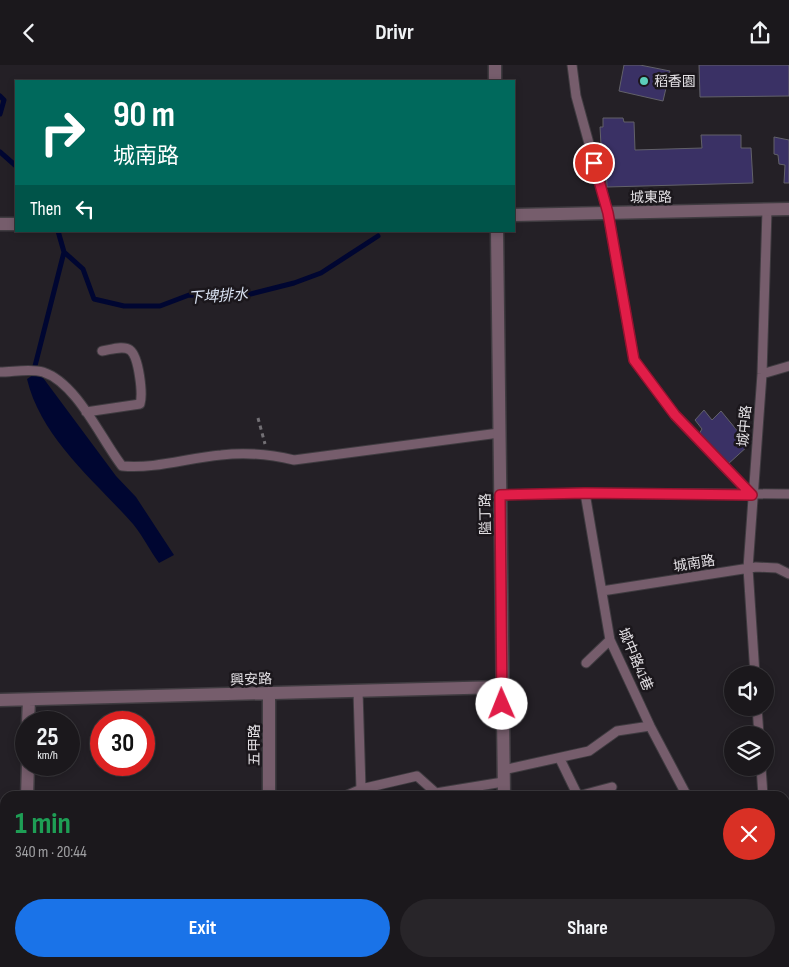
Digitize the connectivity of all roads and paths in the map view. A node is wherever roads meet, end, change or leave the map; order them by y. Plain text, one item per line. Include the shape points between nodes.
1 (495, 65) edge
2 (572, 65) edge
3 (495, 80) edge
4 (789, 209) edge
5 (767, 210) junction
6 (608, 213) junction
7 (515, 215) edge
8 (0, 224) edge
9 (15, 224) edge
10 (497, 232) edge
11 (102, 351) dead end
12 (789, 366) edge
13 (0, 372) edge
14 (762, 374) junction
15 (86, 413) junction
16 (258, 418) dead end
17 (500, 433) junction
18 (268, 454) junction
19 (585, 493) junction
20 (789, 494) edge
21 (500, 495) junction
22 (752, 495) junction
23 (748, 569) junction
24 (789, 574) edge
25 (602, 591) junction
26 (610, 640) junction
27 (586, 663) dead end
28 (754, 666) edge
29 (502, 687) junction
30 (358, 691) junction
31 (269, 693) junction
32 (0, 700) edge
33 (29, 700) junction
34 (29, 711) edge
35 (650, 726) junction
36 (560, 759) junction
37 (28, 776) edge
38 (503, 776) junction
39 (762, 776) edge
40 (612, 787) dead end
41 (361, 789) junction
42 (27, 791) edge
43 (269, 791) edge
44 (356, 791) edge
45 (434, 791) edge
46 (444, 791) edge
47 (504, 791) edge
48 (576, 791) edge
49 (597, 791) edge
50 (684, 791) edge
51 (763, 791) edge

1 - 3 street
2 - 6 lane via 576,96
4 - 5 street, 城東路
5 - 6 street, 城東路
5 - 14 lane, 城中路
6 - 7 street, 城東路
6 - 22 lane via 634,360 675,415
8 - 9 street
10 - 17 street, 隘丁路
11 - 15 lane via 130,349 143,395 140,404
12 - 14 lane
13 - 15 lane via 42,372 65,387
14 - 22 lane, 城中路
15 - 18 lane via 122,466 144,468 219,455
16 - 18 path
17 - 18 lane via 294,460
17 - 21 street, 隘丁路
19 - 21 lane
19 - 22 lane
19 - 25 lane, 城中路41巷
20 - 22 lane
21 - 29 street, 隘丁路
22 - 23 lane, 城中路
23 - 24 lane, 城南路 via 776,567
23 - 25 lane, 城南路
23 - 28 lane, 城中路
25 - 26 lane, 城中路41巷
26 - 27 lane
26 - 35 lane, 城中路41巷
29 - 30 street, 興安路
29 - 38 street, 隘丁路
30 - 31 street, 興安路
30 - 41 lane
31 - 33 street, 興安路
31 - 43 street, 五甲路
32 - 33 street, 興安路
33 - 34 street
35 - 36 lane via 617,731 589,751
35 - 50 lane, 城中路41巷
36 - 38 lane
36 - 48 lane
37 - 42 street
38 - 46 lane
38 - 47 street, 隘丁路
39 - 51 lane
40 - 49 lane
41 - 44 lane
41 - 45 lane via 417,776

